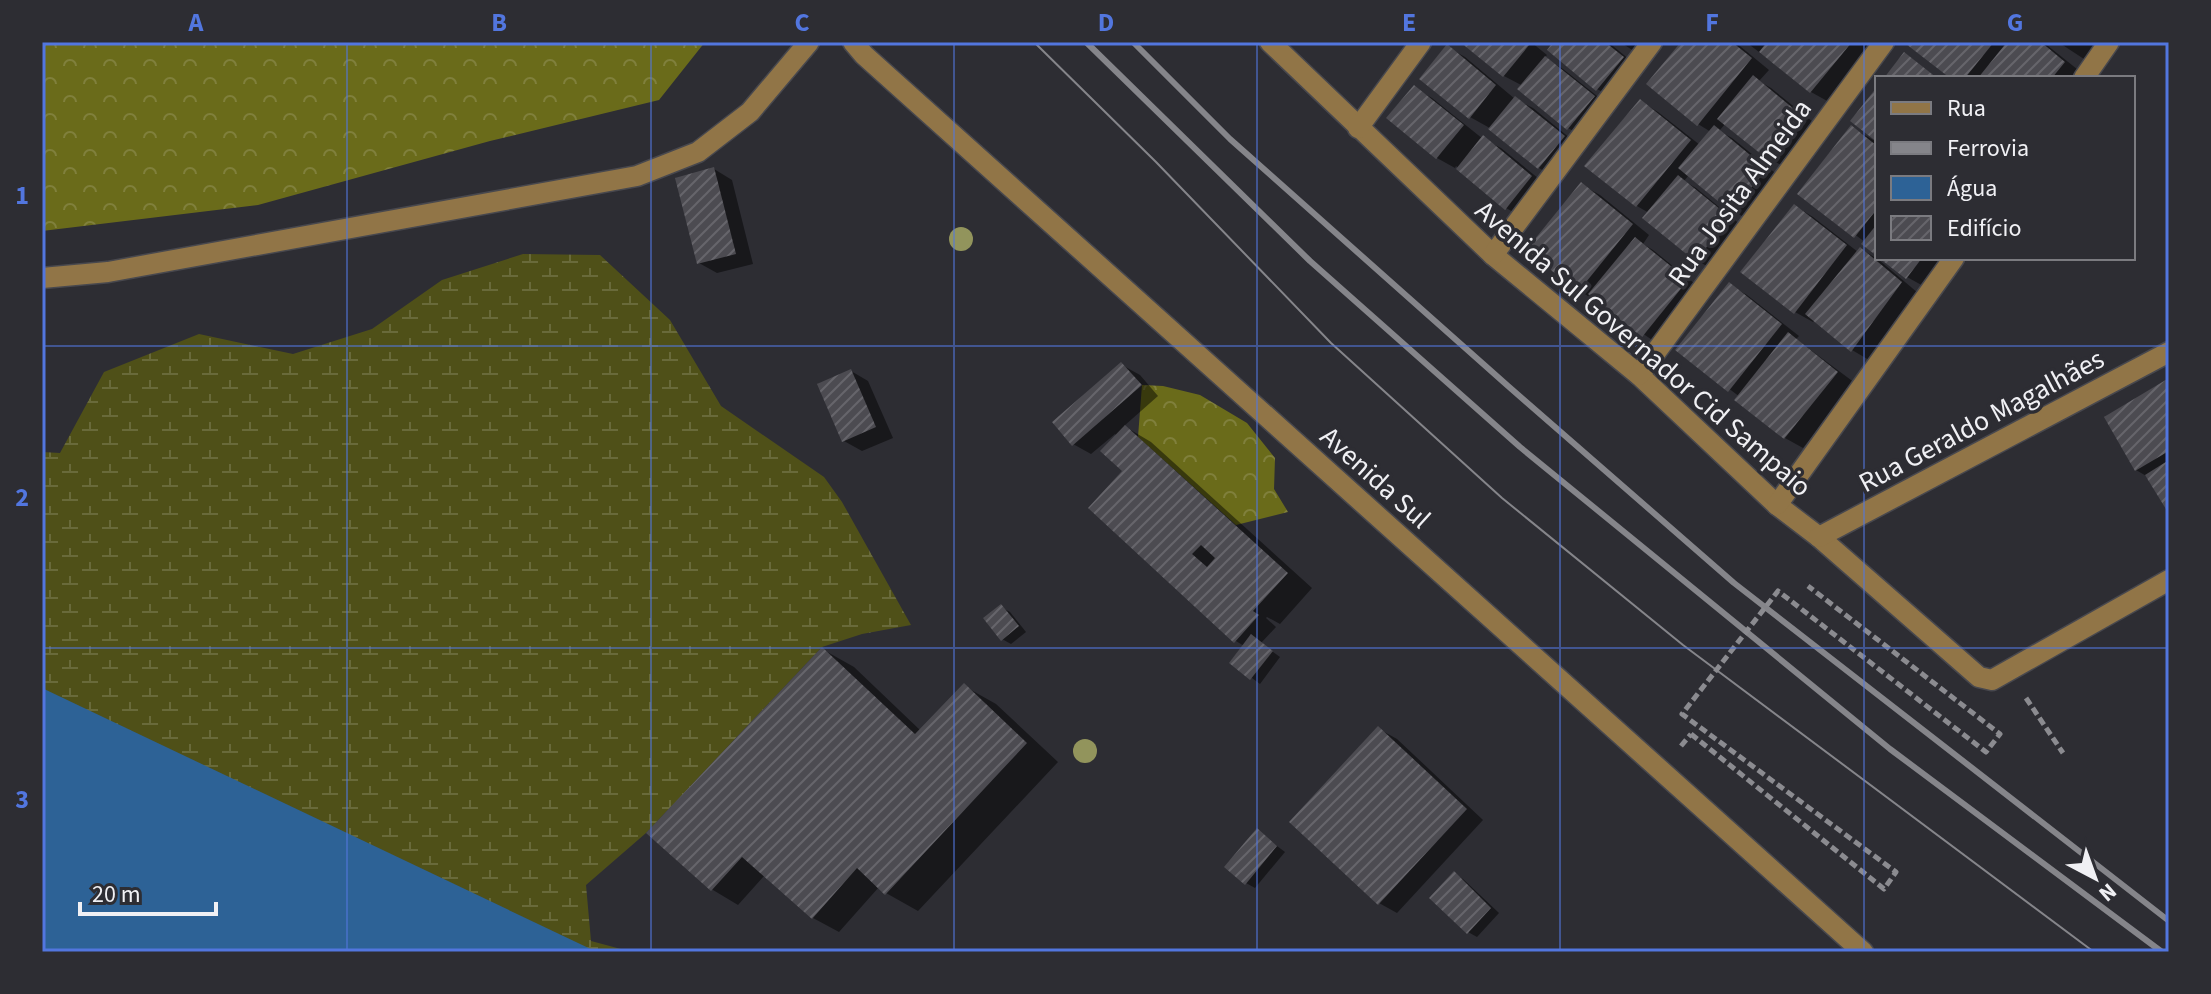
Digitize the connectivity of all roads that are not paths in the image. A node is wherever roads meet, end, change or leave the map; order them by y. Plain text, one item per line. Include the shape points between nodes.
1 (809, 42) edge
2 (853, 42) edge
3 (1270, 42) edge
4 (1421, 42) edge
5 (1652, 42) edge
6 (1884, 42) edge
7 (2109, 42) edge
8 (2085, 76) edge
9 (1358, 128) junction
10 (1493, 255) junction
11 (1953, 260) edge
12 (42, 278) edge
13 (2169, 352) edge
14 (1639, 375) junction
15 (1777, 505) junction
16 (1819, 537) junction
17 (2169, 580) edge
18 (1863, 952) edge

1 - 12 street via 750,112 698,152 637,176 108,272
2 - 18 street, Avenida Sul
3 - 9 street, Avenida Sul Governador Cid Sampaio
4 - 9 street
5 - 10 street
6 - 14 street, Rua Josita Almeida
7 - 8 street
9 - 10 street, Avenida Sul Governador Cid Sampaio
10 - 14 street, Avenida Sul Governador Cid Sampaio
11 - 15 street
13 - 16 street, Rua Geraldo Magalhães
14 - 15 street, Avenida Sul Governador Cid Sampaio
15 - 16 street, Avenida Sul Governador Cid Sampaio
16 - 17 street, Avenida Sul Governador Cid Sampaio via 1979,677 2000,676

